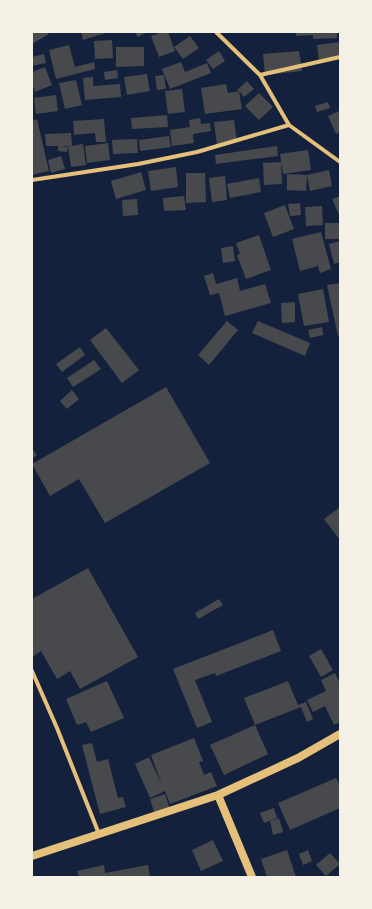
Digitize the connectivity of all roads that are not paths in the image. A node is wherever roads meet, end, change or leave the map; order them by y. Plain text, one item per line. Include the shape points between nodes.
1 (216, 32) edge
2 (340, 57) edge
3 (260, 75) junction
4 (289, 125) junction
5 (340, 162) edge
6 (32, 180) edge
7 (32, 671) edge
8 (340, 734) edge
9 (218, 795) junction
10 (99, 834) junction
11 (32, 856) edge
12 (252, 877) edge

1 - 3 street
2 - 3 street
3 - 4 street
4 - 5 street
4 - 6 street via 197,152
7 - 10 street
8 - 9 main road via 298,758
9 - 10 main road
9 - 12 main road
10 - 11 main road

